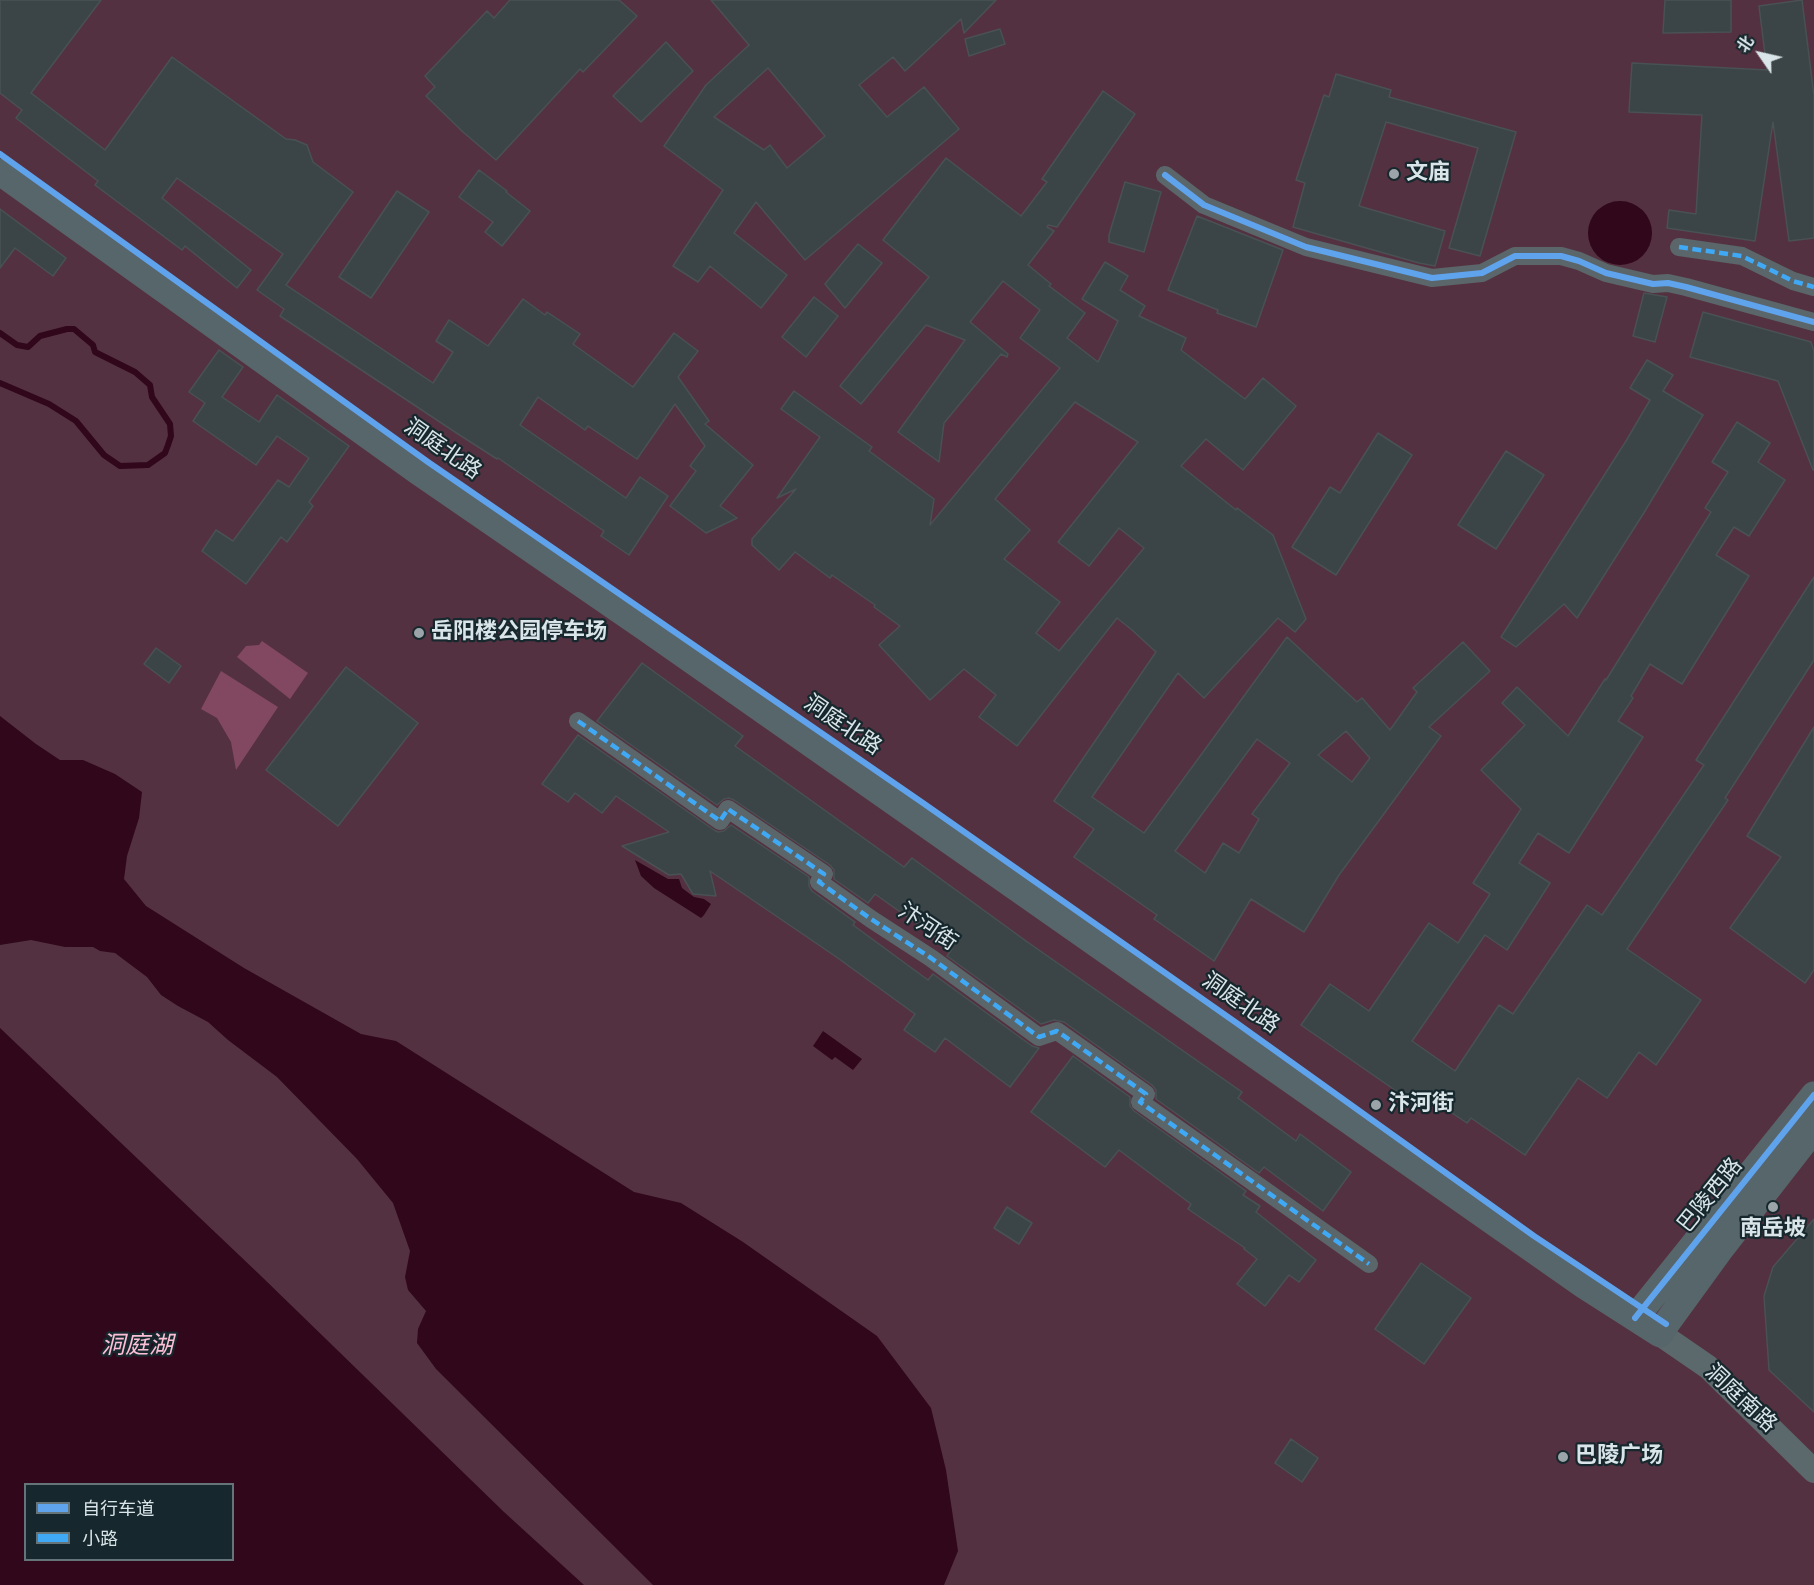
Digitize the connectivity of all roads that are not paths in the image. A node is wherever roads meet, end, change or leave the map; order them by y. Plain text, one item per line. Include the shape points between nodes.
1 (0, 154) edge
2 (0, 172) edge
3 (1165, 175) dead end
4 (1679, 247) dead end
5 (1814, 287) edge
6 (1814, 322) edge
7 (578, 721) dead end
8 (1814, 1095) edge
9 (1814, 1129) edge
10 (1369, 1264) dead end
11 (1639, 1314) junction
12 (1663, 1329) junction
13 (1814, 1471) edge

1 - 11 main road, 洞庭北路 via 428,462 1238,1024
2 - 11 main road, 洞庭北路 via 418,472 1585,1286
3 - 6 street via 1204,205 1306,247 1432,278 1482,273 1515,256 1561,256 1623,278 1686,287
4 - 5 street via 1742,256
7 - 10 street, 汴河街 via 720,821 728,809 824,874 819,882 1039,1036 1057,1031 1146,1094 1140,1102
8 - 11 main road, 巴陵西路
9 - 12 main road, 巴陵西路
11 - 12 main road, 洞庭北路
12 - 13 main road, 洞庭南路 via 1708,1367

